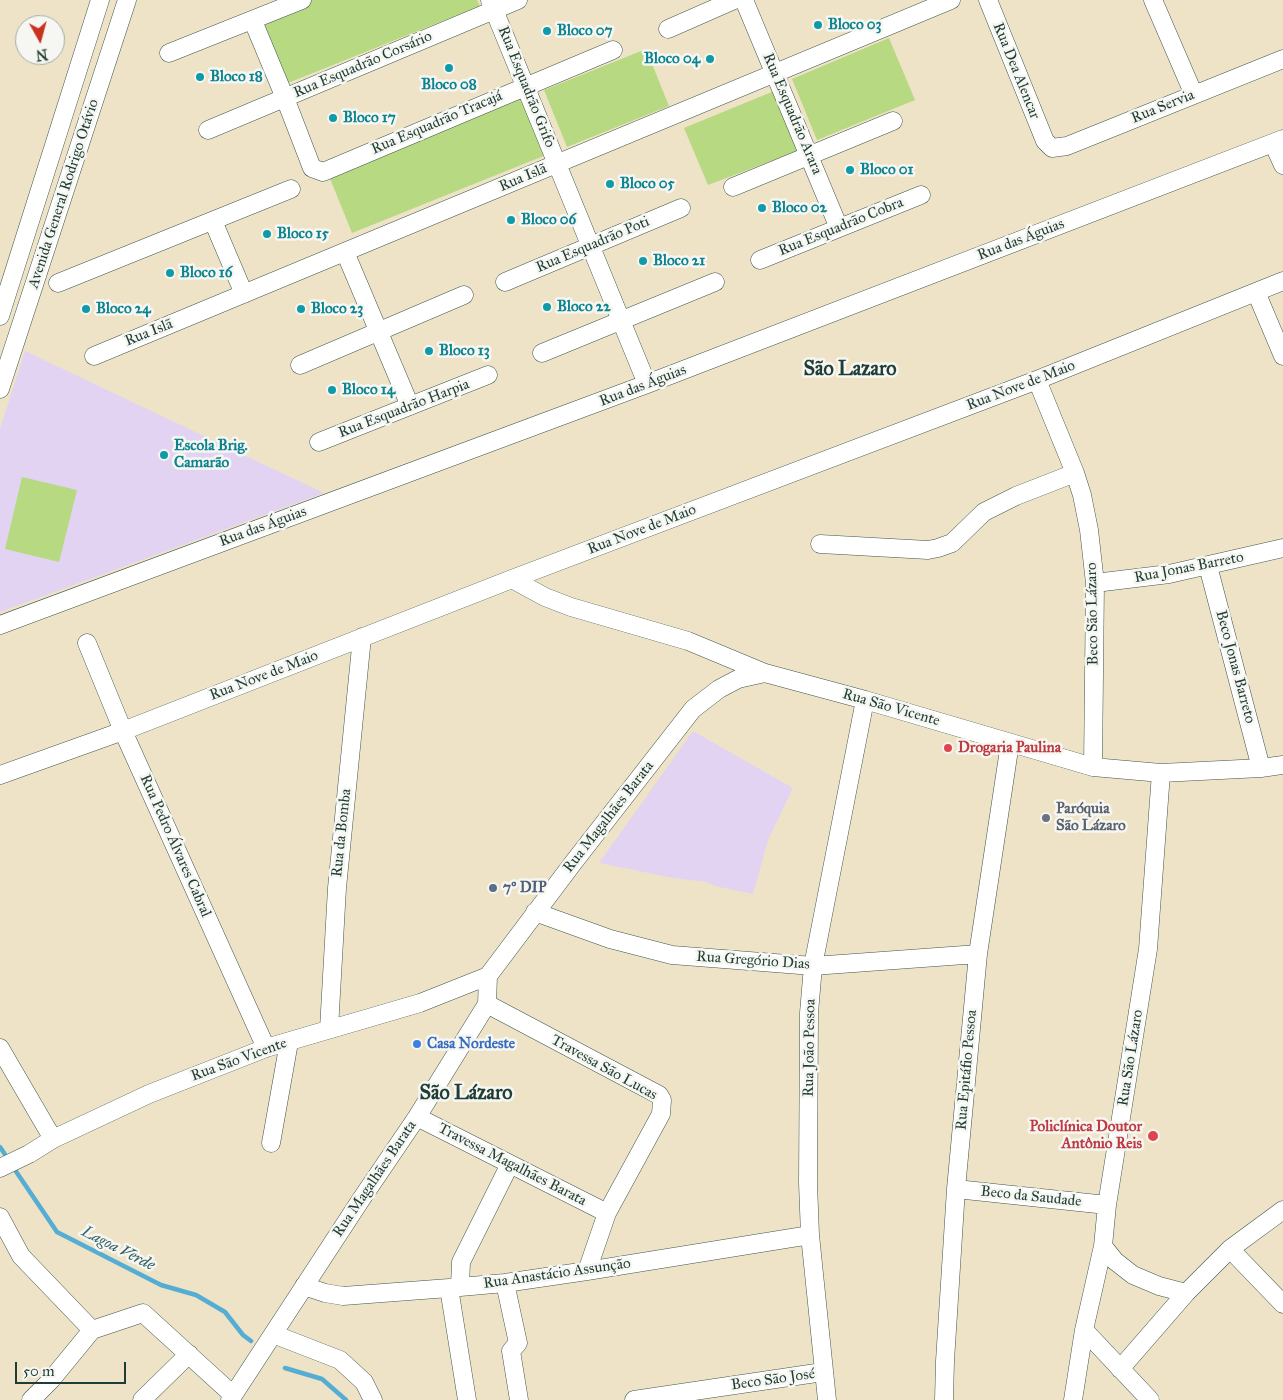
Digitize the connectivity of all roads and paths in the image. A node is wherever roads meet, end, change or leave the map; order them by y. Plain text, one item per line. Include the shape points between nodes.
1 (100, 0) edge
2 (127, 0) edge
3 (302, 0) edge
4 (518, 0) edge
5 (734, 0) edge
6 (744, 0) edge
7 (952, 0) edge
8 (988, 0) edge
9 (1153, 0) edge
10 (492, 5) edge
11 (253, 21) junction
12 (668, 29) dead end
13 (89, 35) junction
14 (113, 44) junction
15 (613, 50) dead end
16 (169, 53) dead end
17 (1283, 59) edge
18 (775, 74) junction
19 (525, 86) junction
20 (1194, 95) junction
21 (285, 98) junction
22 (893, 121) dead end
23 (208, 130) dead end
24 (1045, 141) joint
25 (1278, 141) edge
26 (809, 156) junction
27 (557, 164) junction
28 (1283, 165) edge
29 (734, 187) dead end
30 (291, 189) dead end
31 (921, 195) dead end
32 (680, 208) dead end
33 (213, 221) junction
34 (839, 228) junction
35 (590, 246) junction
36 (345, 252) junction
37 (760, 260) dead end
38 (1283, 281) edge
39 (505, 282) dead end
40 (715, 282) dead end
41 (58, 283) dead end
42 (1256, 292) junction
43 (244, 294) junction
44 (464, 295) dead end
45 (0, 316) edge
46 (621, 320) junction
47 (379, 331) junction
48 (542, 353) dead end
49 (94, 356) dead end
50 (1283, 356) edge
51 (300, 365) dead end
52 (488, 375) dead end
53 (1037, 380) junction
54 (647, 384) junction
55 (0, 389) edge
56 (410, 406) junction
57 (319, 442) dead end
58 (1075, 473) junction
59 (820, 544) dead end
60 (1283, 548) edge
61 (1208, 566) junction
62 (512, 579) junction
63 (1095, 582) junction
64 (0, 625) edge
65 (362, 637) junction
66 (86, 644) dead end
67 (765, 673) junction
68 (865, 700) junction
69 (123, 731) junction
70 (1010, 743) junction
71 (1283, 765) edge
72 (1093, 767) junction
73 (1261, 768) junction
74 (1161, 773) junction
75 (0, 775) edge
76 (535, 912) junction
77 (978, 954) junction
78 (813, 966) junction
79 (488, 976) junction
80 (487, 1004) junction
81 (330, 1029) junction
82 (289, 1042) junction
83 (0, 1048) edge
84 (266, 1048) junction
85 (417, 1116) junction
86 (53, 1139) junction
87 (271, 1143) dead end
88 (510, 1164) junction
89 (7, 1165) edge
90 (956, 1189) junction
91 (1107, 1206) junction
92 (1283, 1210) edge
93 (607, 1213) junction
94 (0, 1217) edge
95 (810, 1235) junction
96 (1103, 1246) junction
97 (1230, 1249) junction
98 (587, 1271) junction
99 (505, 1282) junction
100 (304, 1286) junction
101 (454, 1287) junction
102 (1186, 1293) junction
103 (1283, 1304) edge
104 (92, 1330) junction
105 (1084, 1330) junction
106 (272, 1334) junction
107 (189, 1354) junction
108 (1120, 1369) junction
109 (824, 1372) junction
110 (231, 1397) edge
111 (31, 1400) edge
112 (142, 1400) edge
113 (373, 1400) edge
114 (467, 1400) edge
115 (519, 1400) edge
116 (634, 1400) edge
117 (827, 1400) edge
118 (944, 1400) edge
119 (1073, 1400) edge
120 (1150, 1400) edge

1 - 13 street, Avenida General Rodrigo Otávio
2 - 14 street, Avenida General Rodrigo Otávio
3 - 11 street
4 - 10 street, Rua Esquadrão Corsário
5 - 12 street
6 - 18 street, Rua Esquadrão Arara
7 - 18 street, Rua Islã
8 - 24 street, Rua Dea Alencar
9 - 20 street
10 - 19 street, Rua Esquadrão Grifo
10 - 21 street, Rua Esquadrão Corsário
11 - 16 street
11 - 21 street
13 - 14 street
13 - 45 street, Avenida General Rodrigo Otávio
14 - 55 street, Avenida General Rodrigo Otávio
15 - 19 street, Rua Esquadrão Tracajá
17 - 20 street, Rua Servia
18 - 26 street, Rua Esquadrão Arara
18 - 27 street, Rua Islã
19 - 21 street, Rua Esquadrão Tracajá via 323,172 312,168
19 - 27 street, Rua Esquadrão Grifo
20 - 24 street, Rua Servia via 1067,146 1052,148
21 - 23 street, Rua Esquadrão Corsário
22 - 26 street
25 - 28 street
25 - 54 street, Rua das Águias
26 - 29 street
26 - 34 street, Rua Esquadrão Arara
27 - 35 street, Rua Esquadrão Grifo
27 - 36 street, Rua Islã
30 - 33 street
31 - 34 street, Rua Esquadrão Cobra
32 - 35 street, Rua Esquadrão Poti
33 - 41 street
33 - 43 street
34 - 37 street, Rua Esquadrão Cobra
35 - 39 street, Rua Esquadrão Poti
35 - 46 street, Rua Esquadrão Grifo
36 - 43 street, Rua Islã
36 - 47 street
38 - 42 street, Rua Nove de Maio
40 - 46 street
42 - 50 street
42 - 53 street, Rua Nove de Maio
43 - 49 street, Rua Islã
44 - 47 street
46 - 48 street
46 - 54 street, Rua Esquadrão Grifo
47 - 51 street
47 - 56 street
52 - 56 street, Rua Esquadrão Harpia
53 - 58 street, Beco São Lázaro
53 - 62 street, Rua Nove de Maio
54 - 64 street, Rua das Águias
56 - 57 street, Rua Esquadrão Harpia
58 - 59 street via 984,512 952,543 938,548
58 - 63 street, Beco São Lázaro via 1089,530
60 - 61 street, Rua Jonas Barreto
61 - 63 street, Rua Jonas Barreto via 1159,576
61 - 73 street, Beco Jonas Barreto
62 - 65 street, Rua Nove de Maio
62 - 67 street, Rua São Vicente via 571,607 688,641
63 - 72 street, Beco São Lázaro
65 - 69 street, Rua Nove de Maio
65 - 81 street, Rua da Bomba via 337,888
66 - 69 street, Rua Pedro Álvares Cabral
67 - 68 street, Rua São Vicente
67 - 76 street, Rua Magalhães Barata via 738,679 693,709
68 - 70 street, Rua São Vicente
68 - 78 street, Rua João Pessoa
69 - 75 street, Rua Nove de Maio
69 - 84 street, Rua Pedro Álvares Cabral
70 - 72 street, Rua São Vicente
70 - 77 street, Rua Epitáfio Pessoa
71 - 73 street, Rua São Vicente
72 - 74 street, Rua São Vicente
73 - 74 street, Rua São Vicente
74 - 91 street, Rua São Lázaro via 1148,949
76 - 78 street, Rua Gregório Dias via 610,939 672,955
76 - 79 street, Rua Magalhães Barata
77 - 78 street, Rua Gregório Dias
77 - 90 street, Rua Epitáfio Pessoa
78 - 95 street, Rua João Pessoa via 808,1089
79 - 80 street, Rua Magalhães Barata
79 - 81 street, Rua São Vicente via 420,1003
80 - 85 street, Rua Magalhães Barata
80 - 93 street, Travessa São Lucas via 659,1095 662,1100 661,1114
81 - 82 street, Rua São Vicente
82 - 84 street, Rua São Vicente
82 - 87 street
83 - 86 street
84 - 86 street, Rua São Vicente via 149,1094
85 - 88 street, Travessa Magalhães Barata
85 - 100 street, Rua Magalhães Barata
86 - 89 street, Rua São Vicente
88 - 93 street, Travessa Magalhães Barata
88 - 101 street via 462,1262
90 - 91 street, Beco da Saudade
90 - 118 street, Rua Epitáfio Pessoa
91 - 96 street, Rua São Lázaro
92 - 97 street
93 - 98 street, Travessa São Lucas
94 - 104 street via 21,1256
95 - 98 street, Rua Anastácio Assunção
95 - 109 street, Rua João Pessoa
96 - 102 street via 1133,1276
96 - 105 street, Rua São Lázaro
97 - 102 street
97 - 103 street
98 - 99 street, Rua Anastácio Assunção
99 - 101 street, Rua Anastácio Assunção
99 - 115 street via 518,1343 511,1351
100 - 101 street, Rua Anastácio Assunção via 343,1296
100 - 106 street, Rua Magalhães Barata
101 - 114 street
102 - 108 street
104 - 107 street via 143,1313
104 - 111 street
105 - 108 street
105 - 119 street, Rua São Lázaro
106 - 110 street, Rua Magalhães Barata
106 - 113 street via 340,1360 364,1382
107 - 110 street
107 - 112 street
108 - 120 street
109 - 116 street, Beco São José
109 - 117 street, Rua João Pessoa

